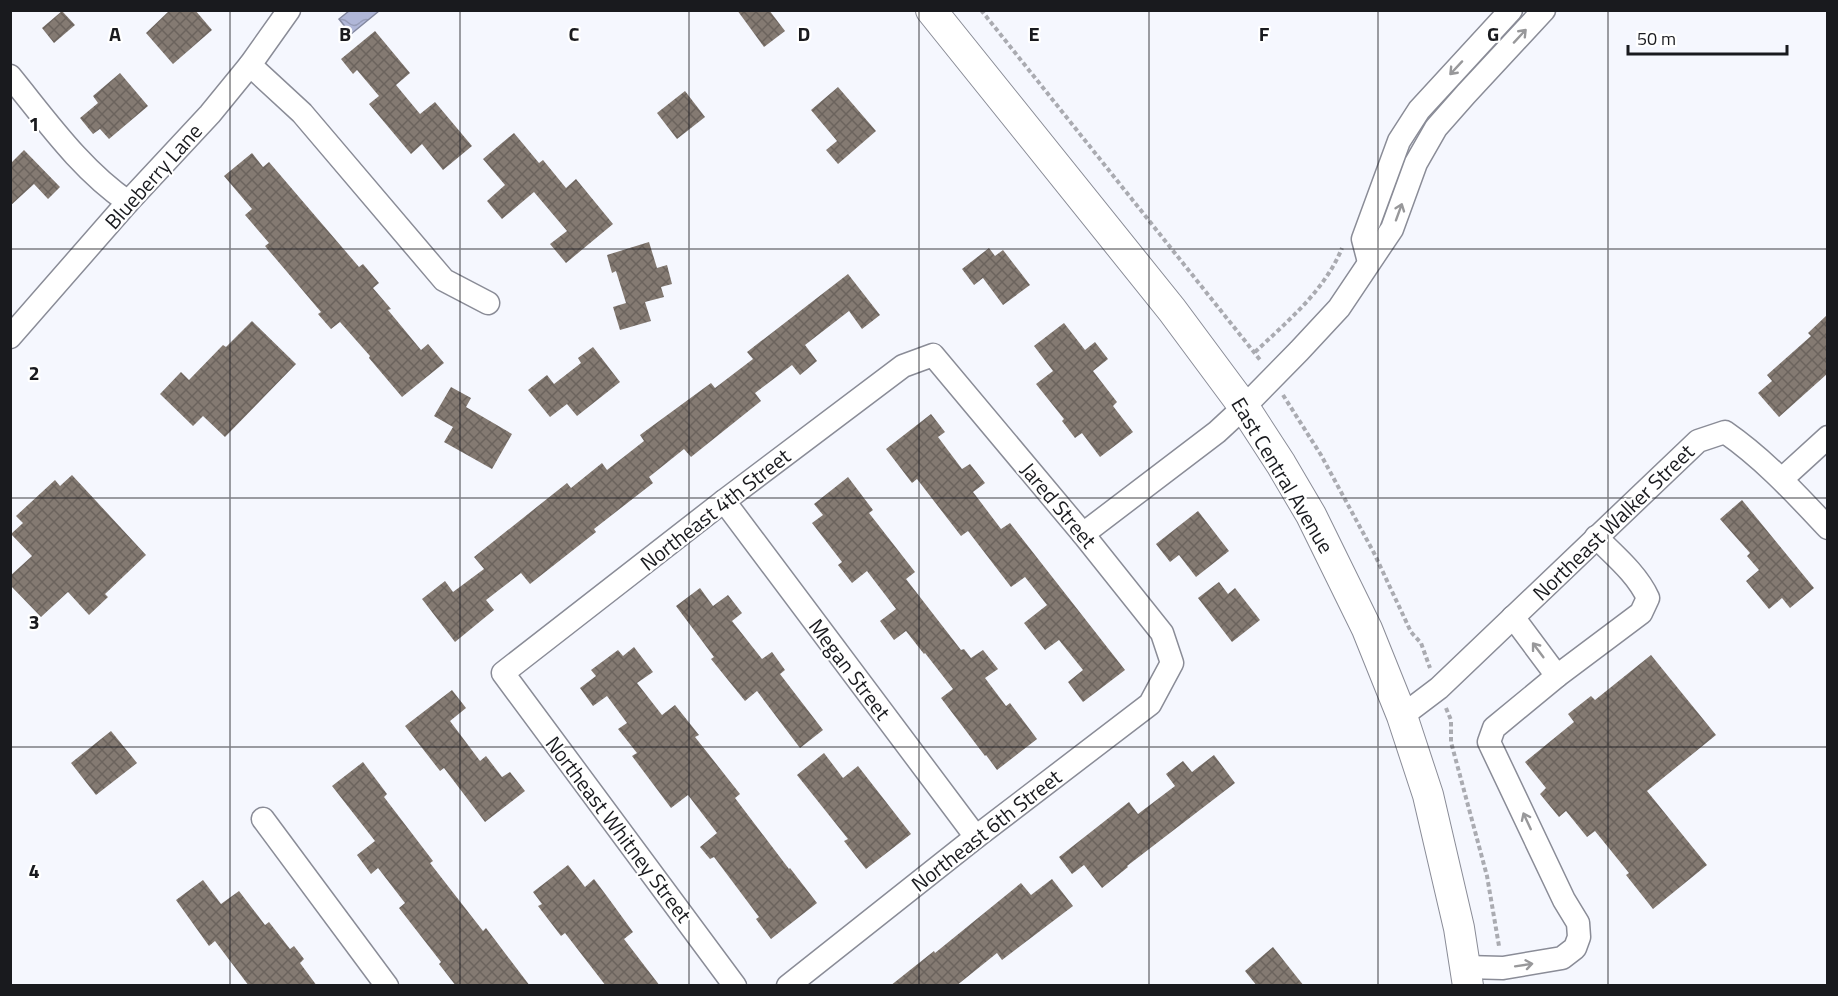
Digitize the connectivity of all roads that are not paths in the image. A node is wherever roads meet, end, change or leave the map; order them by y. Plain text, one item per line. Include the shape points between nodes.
1 (289, 10) edge
2 (931, 10) edge
3 (1511, 10) edge
4 (1544, 10) edge
5 (249, 65) junction
6 (10, 76) edge
7 (128, 202) junction
8 (1369, 262) junction
9 (488, 303) dead end
10 (10, 337) edge
11 (933, 355) joint
12 (1244, 407) junction
13 (1827, 437) edge
14 (1782, 479) junction
15 (724, 501) junction
16 (1827, 528) edge
17 (1083, 534) junction
18 (1596, 537) junction
19 (1513, 617) junction
20 (1172, 663) joint
21 (503, 673) joint
22 (1557, 676) junction
23 (1402, 716) junction
24 (263, 819) dead end
25 (976, 837) junction
26 (1467, 976) edge
27 (387, 986) edge
28 (735, 986) edge
29 (788, 986) edge

1 - 5 street, Blueberry Lane
2 - 12 main road, East Central Avenue via 1172,310
3 -> 8 street via 1419,110 1399,141 1363,239
8 -> 4 street via 1392,229 1416,163 1436,128
5 - 7 street, Blueberry Lane via 210,114
5 - 9 street via 302,113 444,280
6 - 7 street via 81,162
7 - 10 street, Blueberry Lane
8 - 12 street via 1339,308
11 - 15 street, Northeast 4th Street via 903,366
11 - 17 street, Jared Street
12 - 17 street
12 - 23 main road, East Central Avenue via 1311,515 1367,629
13 - 14 street
14 - 16 street, Northeast Walker Street
14 - 18 street, Northeast Walker Street via 1725,432 1698,441
15 - 21 street, Northeast 4th Street
15 - 25 street, Megan Street
17 - 20 street, Jared Street via 1162,633
18 - 19 street, Northeast Walker Street
18 - 22 street via 1632,574 1648,598 1641,613
22 -> 19 street
19 - 23 street, Northeast Walker Street via 1438,688
20 - 25 street, Northeast 6th Street via 1150,704
21 - 28 street, Northeast Whitney Street
26 -> 22 street via 1562,958 1575,948 1579,937 1578,923 1489,742 1494,728
23 - 26 main road, East Central Avenue via 1428,795
24 - 27 street
25 - 29 street, Northeast 6th Street

